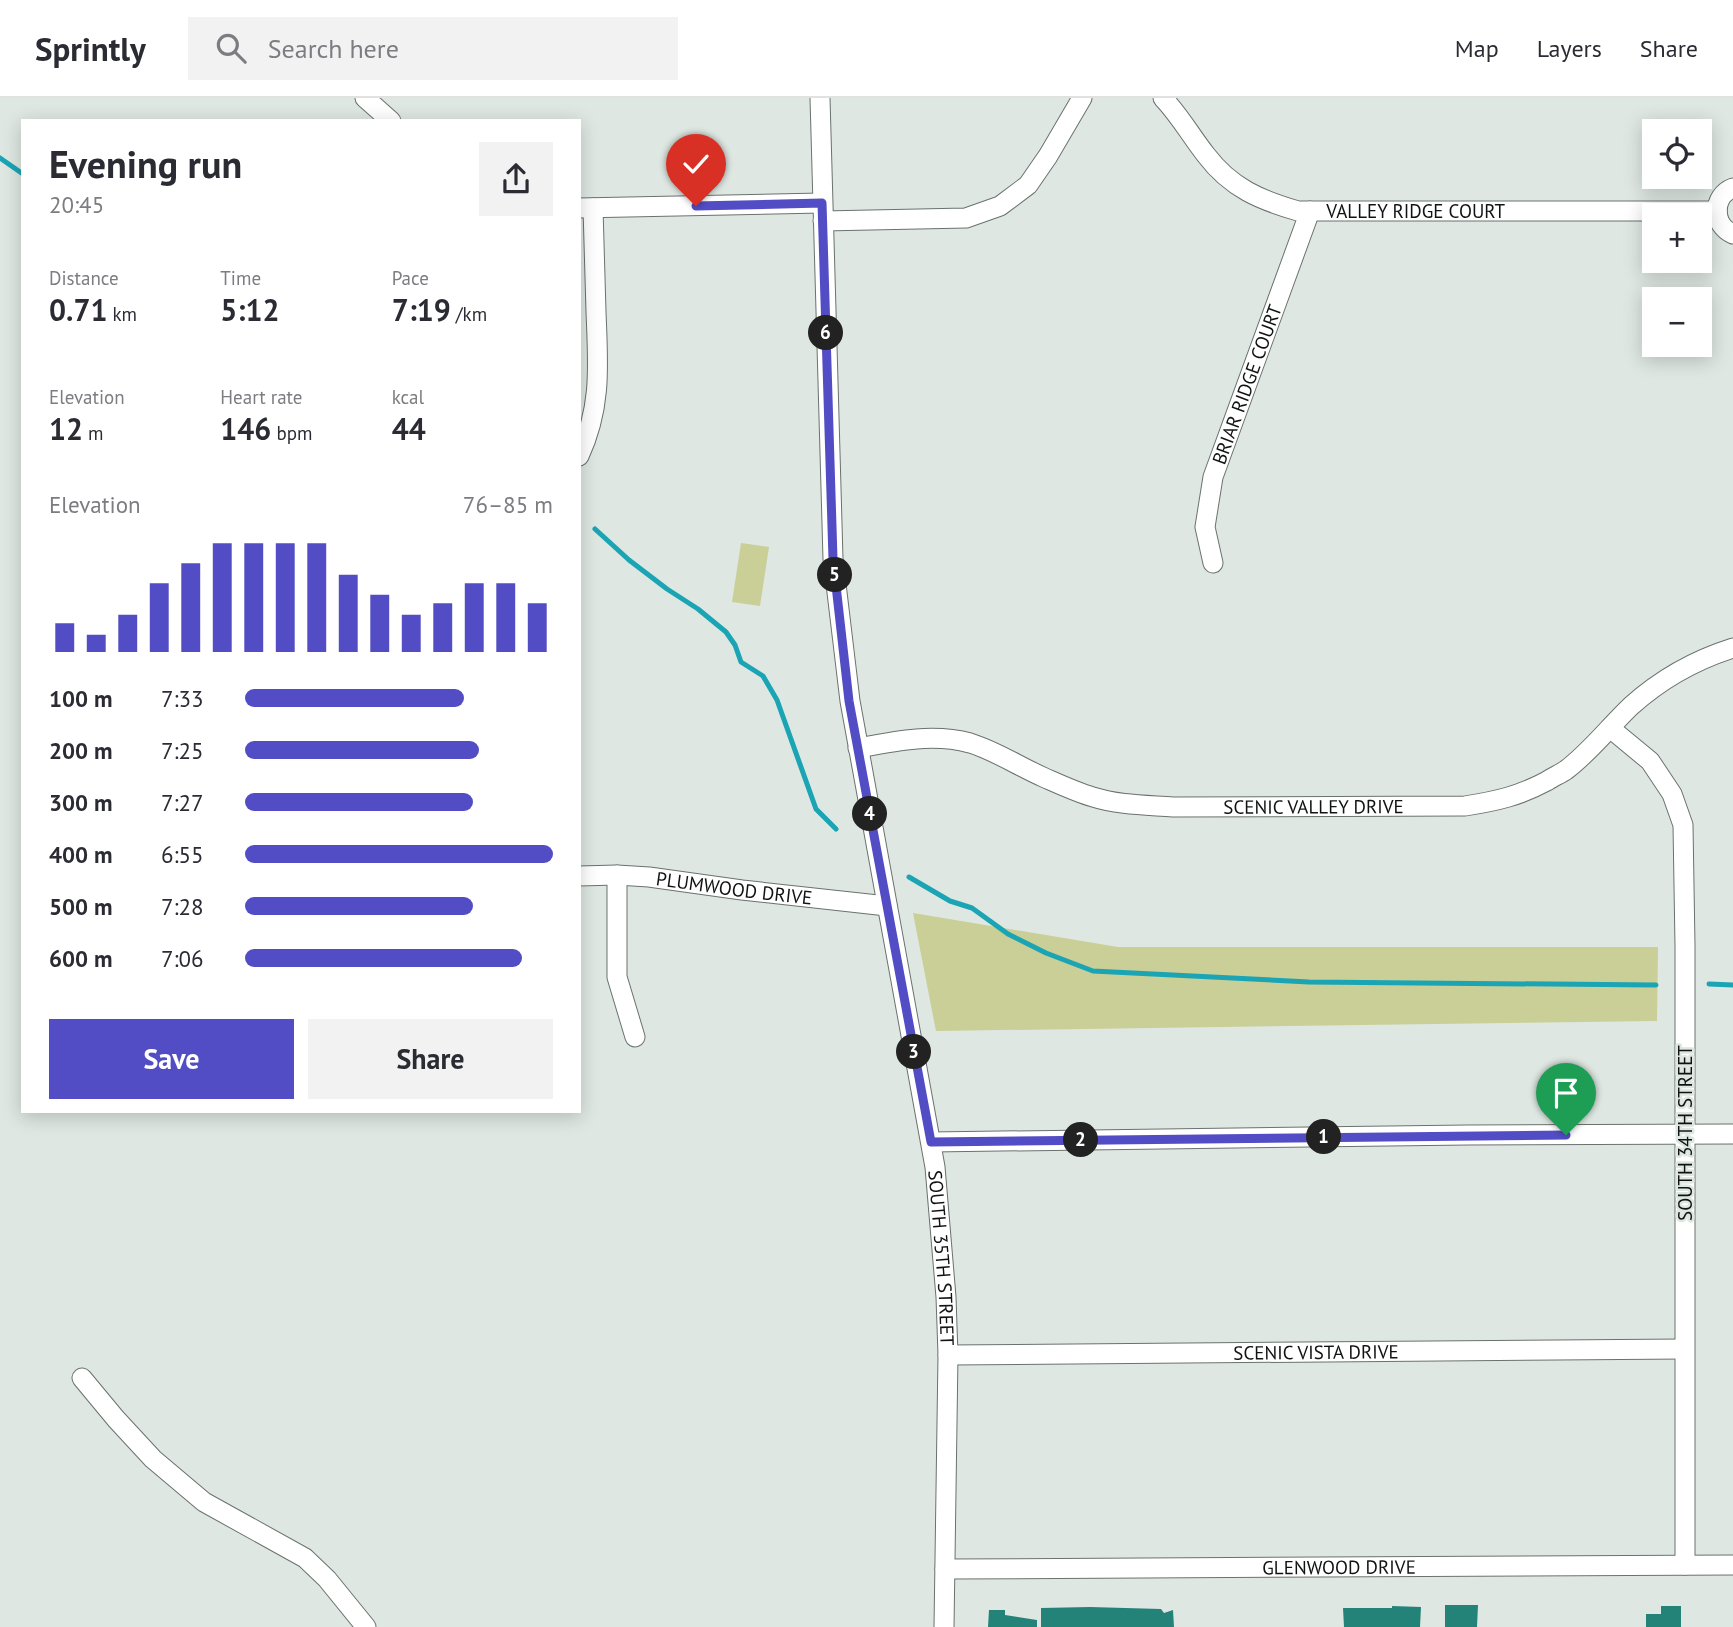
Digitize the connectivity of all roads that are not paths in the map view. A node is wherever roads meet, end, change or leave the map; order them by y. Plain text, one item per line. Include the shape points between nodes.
1 (365, 98) edge
2 (820, 98) edge
3 (1082, 98) edge
4 (1163, 98) edge
5 (389, 119) edge
6 (1733, 188) edge
7 (586, 208) edge
8 (1310, 211) junction
9 (1717, 211) junction
10 (823, 212) junction
11 (1733, 234) edge
12 (581, 452) edge
13 (1213, 563) dead end
14 (1733, 648) edge
15 (1610, 728) junction
16 (858, 748) junction
17 (617, 875) junction
18 (581, 876) edge
19 (887, 906) junction
20 (635, 1037) dead end
21 (1684, 1134) junction
22 (1733, 1134) edge
23 (931, 1142) junction
24 (1685, 1349) junction
25 (948, 1355) junction
26 (82, 1378) dead end
27 (1733, 1564) edge
28 (1685, 1565) junction
29 (945, 1569) junction
30 (366, 1627) edge
31 (944, 1627) edge

1 - 5 street
2 - 10 street, SOUTH 35TH STREET
3 - 10 street via 1028,185 1000,206 966,218
4 - 8 street, VALLEY RIDGE COURT via 1227,177 1268,202
6 - 9 street via 1719,199
7 - 10 street
7 - 12 street via 598,373 594,413
8 - 9 street, VALLEY RIDGE COURT
8 - 13 street, BRIAR RIDGE COURT via 1213,477 1205,527
9 - 11 street via 1720,223
10 - 16 street, SOUTH 35TH STREET via 833,559
14 - 15 street, SCENIC VALLEY DRIVE via 1657,684
15 - 16 street, SCENIC VALLEY DRIVE via 1553,778 1497,801 1465,806 1126,804 1093,797 968,742 933,737
15 - 21 street, SOUTH 34TH STREET via 1650,761 1672,794 1683,825
16 - 19 street, SOUTH 35TH STREET
17 - 18 street, PLUMWOOD DRIVE
17 - 19 street, PLUMWOOD DRIVE
17 - 20 street via 617,977
19 - 23 street, SOUTH 35TH STREET
21 - 22 street
21 - 23 street
21 - 24 street, SOUTH 34TH STREET
23 - 25 street, SOUTH 35TH STREET
24 - 25 street, SCENIC VISTA DRIVE
24 - 28 street, SOUTH 34TH STREET
25 - 29 street, SOUTH 35TH STREET
26 - 30 street via 153,1459 204,1502 305,1558
27 - 28 street, GLENWOOD DRIVE
28 - 29 street, GLENWOOD DRIVE
29 - 31 street, SOUTH 35TH STREET

